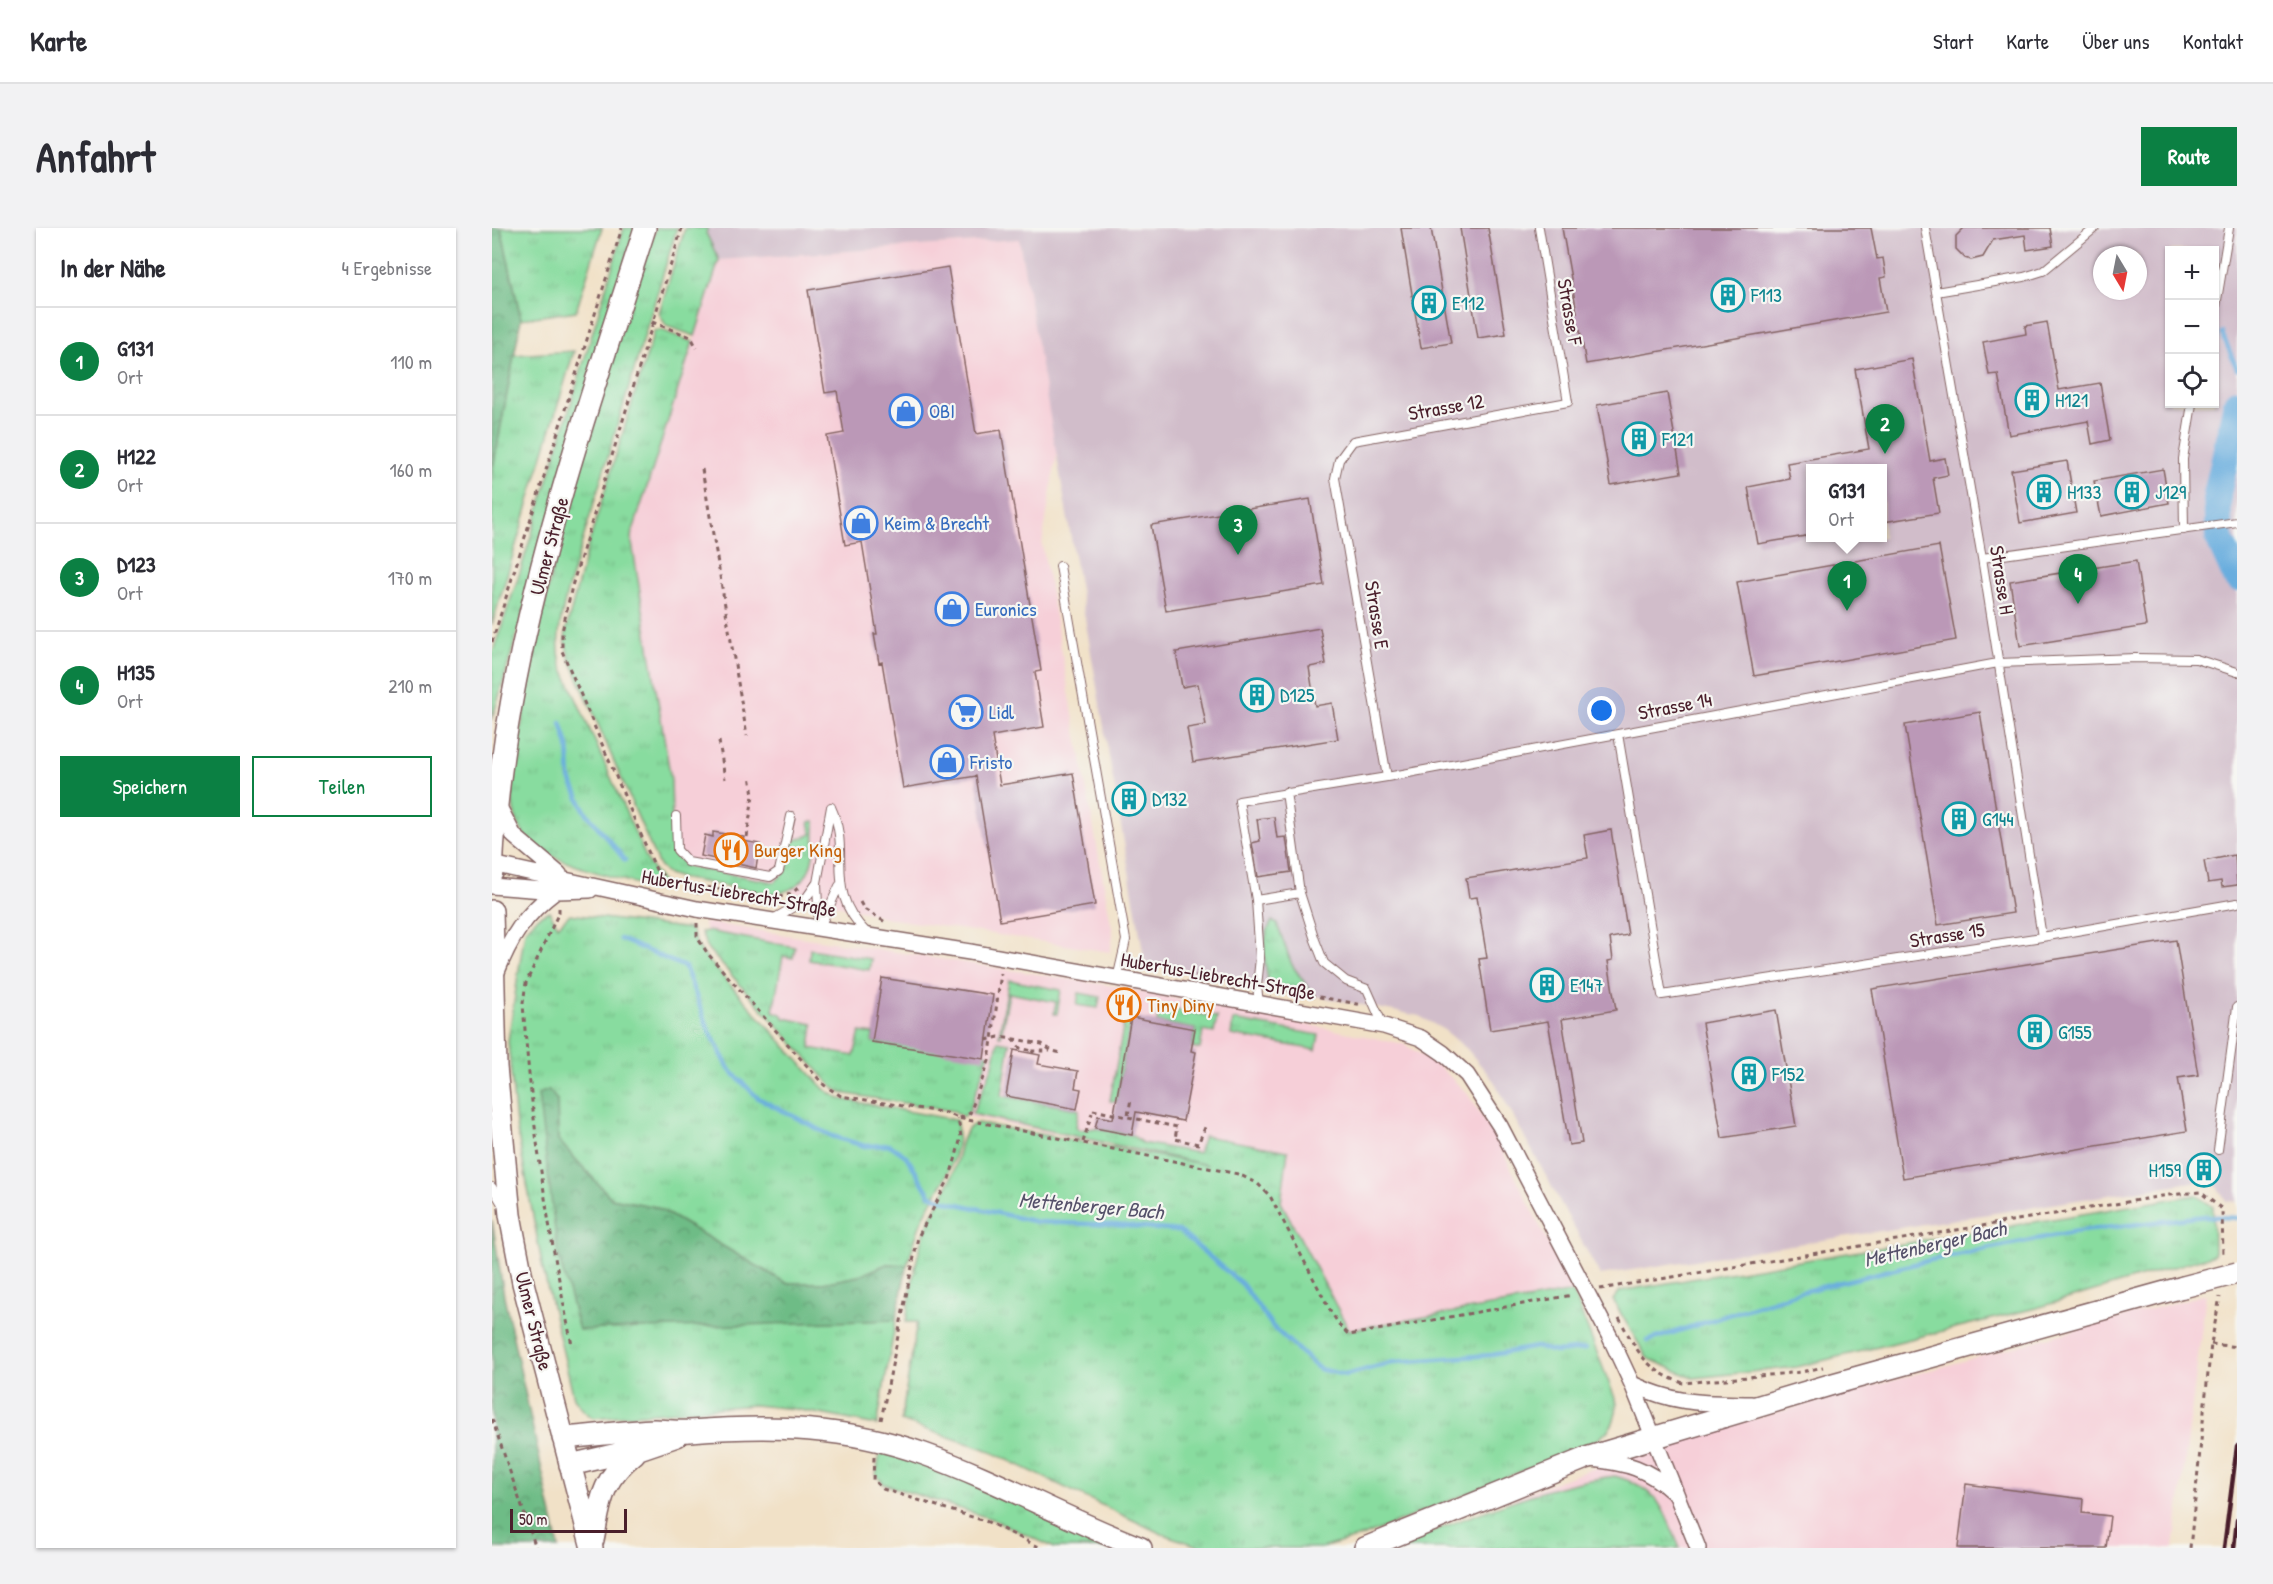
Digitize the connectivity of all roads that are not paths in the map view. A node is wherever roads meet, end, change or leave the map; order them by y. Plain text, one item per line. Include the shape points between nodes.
1 (645, 228) edge
2 (1539, 228) edge
3 (1925, 228) edge
4 (2095, 228) edge
5 (2229, 228) edge
6 (1936, 292) junction
7 (2217, 300) edge
8 (1568, 402) joint
9 (2191, 408) edge
10 (1339, 460) joint
11 (2237, 522) edge
12 (2184, 530) junction
13 (1982, 558) junction
14 (1060, 567) dead end
15 (1998, 663) junction
16 (2237, 672) edge
17 (1618, 734) junction
18 (498, 757) edge
19 (1387, 777) junction
20 (1286, 792) junction
21 (498, 805) junction
22 (676, 816) dead end
23 (791, 816) dead end
24 (492, 864) edge
25 (492, 873) edge
26 (817, 883) junction
27 (560, 884) junction
28 (492, 886) edge
29 (839, 886) junction
30 (1300, 893) junction
31 (1256, 900) junction
32 (2237, 903) edge
33 (492, 910) edge
34 (771, 920) junction
35 (819, 929) junction
36 (871, 937) junction
37 (2042, 937) junction
38 (494, 979) junction
39 (1117, 979) junction
40 (1259, 1005) junction
41 (2237, 1007) edge
42 (1384, 1026) junction
43 (2218, 1150) dead end
44 (492, 1187) edge
45 (510, 1215) junction
46 (2237, 1272) edge
47 (1632, 1384) junction
48 (1763, 1405) junction
49 (688, 1432) junction
50 (1653, 1437) junction
51 (563, 1438) junction
52 (639, 1449) junction
53 (1586, 1458) junction
54 (570, 1465) junction
55 (1676, 1496) junction
56 (592, 1547) edge
57 (1141, 1548) edge
58 (1365, 1548) edge
59 (1698, 1548) edge

1 - 18 main road, Ulmer Straße via 543,563
2 - 8 lane, Strasse F
3 - 6 lane, Strasse H
4 - 6 lane via 2043,271 2024,278
5 - 7 lane
6 - 13 lane, Strasse H
8 - 10 lane, Strasse 12 via 1353,441
9 - 12 lane via 2183,459
10 - 19 lane, Strasse E via 1335,478
11 - 12 lane
12 - 13 lane
13 - 15 lane, Strasse H
14 - 39 lane via 1126,940
15 - 16 lane, Strasse 14 via 2196,659
15 - 17 lane, Strasse 14
15 - 37 lane, Strasse H
17 - 19 lane, Strasse 14
17 - 37 lane, Strasse 15 via 1662,995
18 - 21 main road, Ulmer Straße
19 - 20 lane, Strasse 14
20 - 30 lane
20 - 31 lane, Strasse 14 via 1239,801
21 - 24 main road, Ulmer Straße
21 - 27 street via 514,836
22 - 23 lane via 677,850 688,862 770,877 780,871
24 - 25 main road, Ulmer Straße
24 - 27 street, Hubertus-Liebrecht-Straße
26 - 29 lane via 831,807 840,826
26 - 34 lane via 804,901
26 - 35 lane
27 - 28 street, Hubertus-Liebrecht-Straße
27 - 34 street, Hubertus-Liebrecht-Straße
27 - 38 street via 522,921
29 - 35 lane
29 - 36 lane via 851,915
30 - 31 lane
30 - 42 lane via 1324,963 1346,981 1367,989
31 - 40 lane
32 - 37 lane, Strasse 15
33 - 38 main road, Ulmer Straße
34 - 35 street, Hubertus-Liebrecht-Straße
35 - 36 street, Hubertus-Liebrecht-Straße
36 - 39 street, Hubertus-Liebrecht-Straße
38 - 45 main road, Ulmer Straße via 498,1106
39 - 40 street, Hubertus-Liebrecht-Straße
40 - 42 street, Hubertus-Liebrecht-Straße
41 - 43 lane
42 - 47 street, Hubertus-Liebrecht-Straße via 1421,1038 1467,1075 1500,1126
44 - 45 lane
45 - 51 main road, Ulmer Straße via 523,1283
46 - 48 main road, bridge
47 - 48 street via 1662,1398 1689,1403
47 - 50 street, Hubertus-Liebrecht-Straße
48 - 50 main road
49 - 51 main road via 654,1430
49 - 52 main road
49 - 57 main road via 758,1426 811,1428 922,1453
50 - 53 main road
50 - 55 street, Hubertus-Liebrecht-Straße
51 - 54 main road, Ulmer Straße
52 - 54 main road
52 - 56 main road via 616,1468 602,1495
53 - 55 street, Hubertus-Liebrecht-Straße via 1626,1463 1656,1477
53 - 58 main road
54 - 56 main road, Ulmer Straße
55 - 59 street, Hubertus-Liebrecht-Straße

